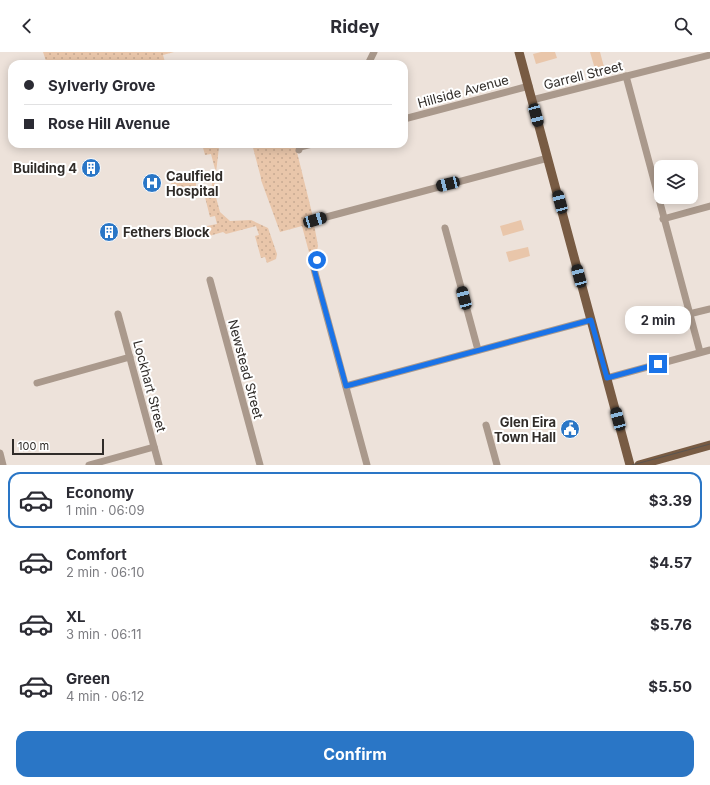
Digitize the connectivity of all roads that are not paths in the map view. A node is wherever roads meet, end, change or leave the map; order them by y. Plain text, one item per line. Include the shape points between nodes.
1 (519, 52) edge
2 (710, 55) edge
3 (626, 76) junction
4 (528, 86) junction
5 (532, 100) junction
6 (408, 119) edge
7 (548, 158) junction
8 (710, 206) edge
9 (663, 219) junction
10 (315, 220) dead end
11 (445, 228) dead end
12 (317, 260) dead end
13 (210, 280) dead end
14 (710, 308) edge
15 (118, 314) dead end
16 (689, 314) junction
17 (591, 320) junction
18 (478, 350) junction
19 (710, 350) edge
20 (700, 352) junction
21 (130, 357) junction
22 (607, 378) junction
23 (37, 383) dead end
24 (346, 386) junction
25 (486, 425) dead end
26 (710, 445) edge
27 (154, 447) junction
28 (0, 453) edge
29 (3, 465) edge
30 (89, 465) edge
31 (159, 465) edge
32 (260, 465) edge
33 (367, 465) edge
34 (497, 465) edge
35 (630, 465) edge
36 (639, 465) edge

1 - 4 main road
2 - 3 street, Garrell Street
3 - 5 street, Garrell Street
3 - 9 street
4 - 5 main road
4 - 6 street, Hillside Avenue
5 - 7 main road
7 - 10 street
7 - 17 main road
8 - 9 street
9 - 16 street
11 - 18 street
12 - 24 street via 314,269
13 - 32 street, Newstead Street
14 - 16 street
15 - 21 street, Lockhart Street
16 - 20 street
17 - 18 street
17 - 22 main road
18 - 24 street
19 - 20 street
20 - 22 street
21 - 23 street
21 - 27 street, Lockhart Street
22 - 35 main road
24 - 33 street
25 - 34 street
26 - 36 main road
27 - 30 street
27 - 31 street, Lockhart Street
28 - 29 street

